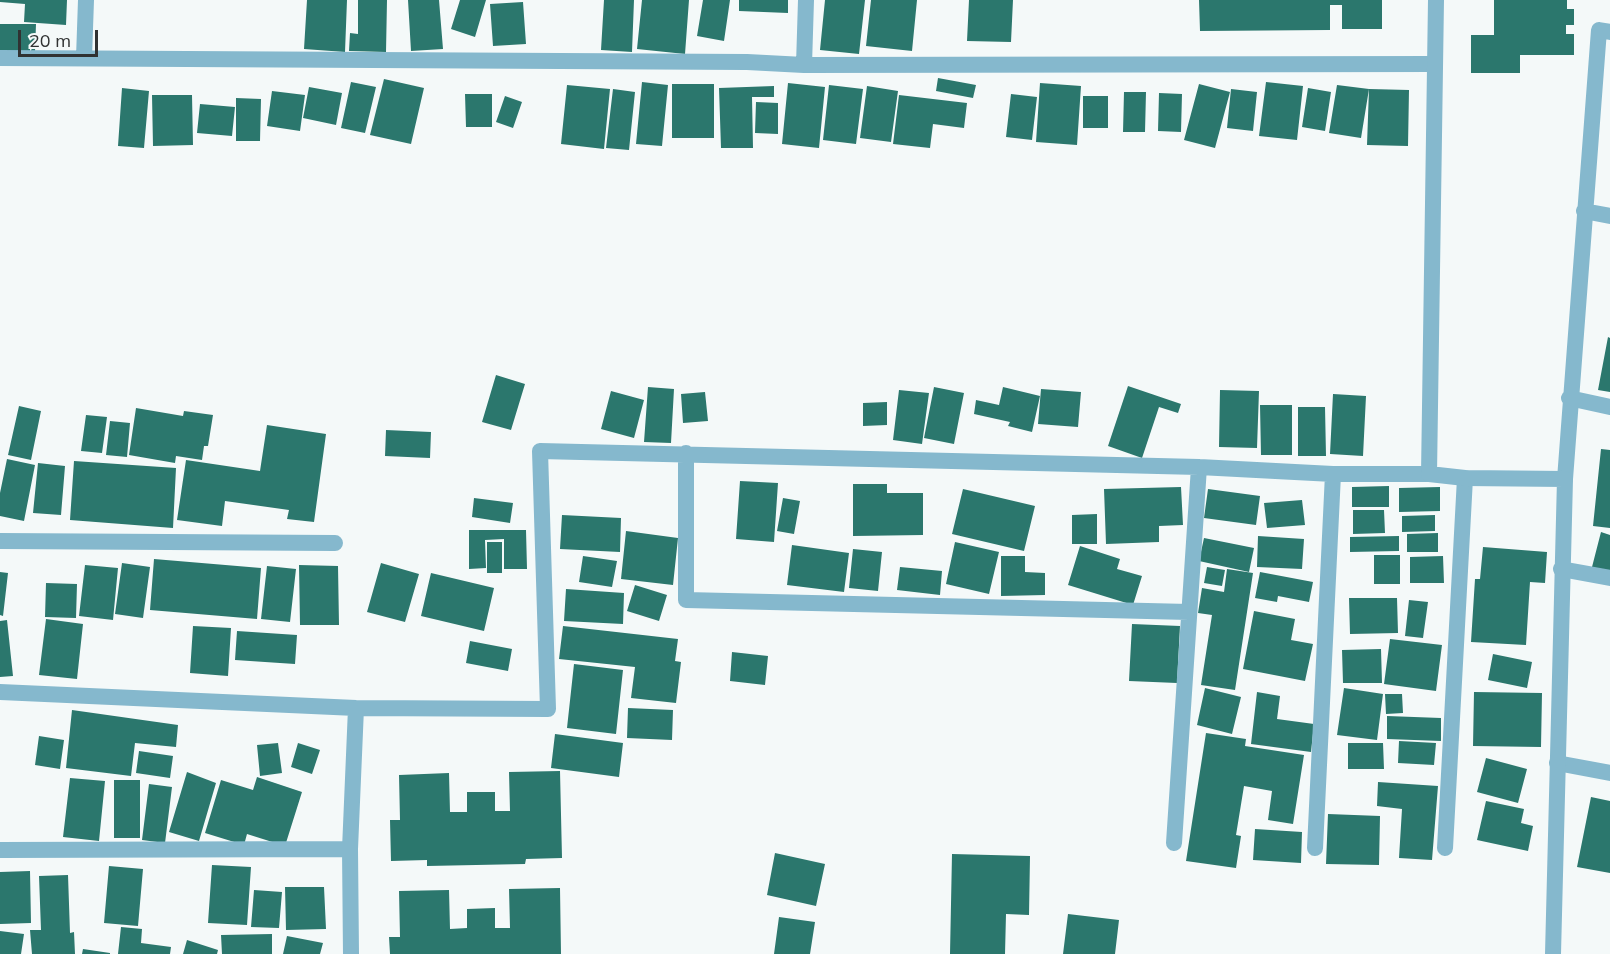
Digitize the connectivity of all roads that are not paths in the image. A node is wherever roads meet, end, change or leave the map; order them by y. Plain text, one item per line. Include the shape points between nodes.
1 (86, 0) edge
2 (806, 0) edge
3 (1436, 0) edge
4 (1610, 32) edge
5 (0, 58) edge
6 (84, 58) junction
7 (1435, 64) junction
8 (804, 65) junction
9 (1584, 211) junction
10 (1610, 216) edge
11 (1569, 398) junction
12 (1610, 407) edge
13 (686, 453) junction
14 (1199, 467) junction
15 (1333, 474) junction
16 (1429, 474) junction
17 (1465, 478) junction
18 (1565, 479) junction
19 (0, 541) edge
20 (335, 543) dead end
21 (1561, 569) junction
22 (1610, 578) edge
23 (1189, 612) junction
24 (0, 692) edge
25 (356, 708) junction
26 (1557, 763) junction
27 (1610, 773) edge
28 (1174, 843) dead end
29 (1314, 848) dead end
30 (1445, 848) dead end
31 (350, 849) junction
32 (0, 850) edge
33 (351, 954) edge
34 (1553, 954) edge

1 - 6 street
2 - 8 street
3 - 7 street
4 - 9 street via 1599,30
5 - 6 street
6 - 8 street
7 - 8 street
7 - 16 street
9 - 10 street
9 - 11 street
11 - 12 street
11 - 18 street
13 - 14 street
13 - 23 street via 686,600
13 - 25 street via 540,451 548,709
14 - 15 street
14 - 23 street
15 - 16 street
15 - 29 street
16 - 17 street
17 - 18 street
17 - 30 street
18 - 21 street
19 - 20 street
21 - 22 street
21 - 26 street
23 - 28 street
24 - 25 street
25 - 31 street
26 - 27 street
26 - 34 street
31 - 32 street
31 - 33 street

